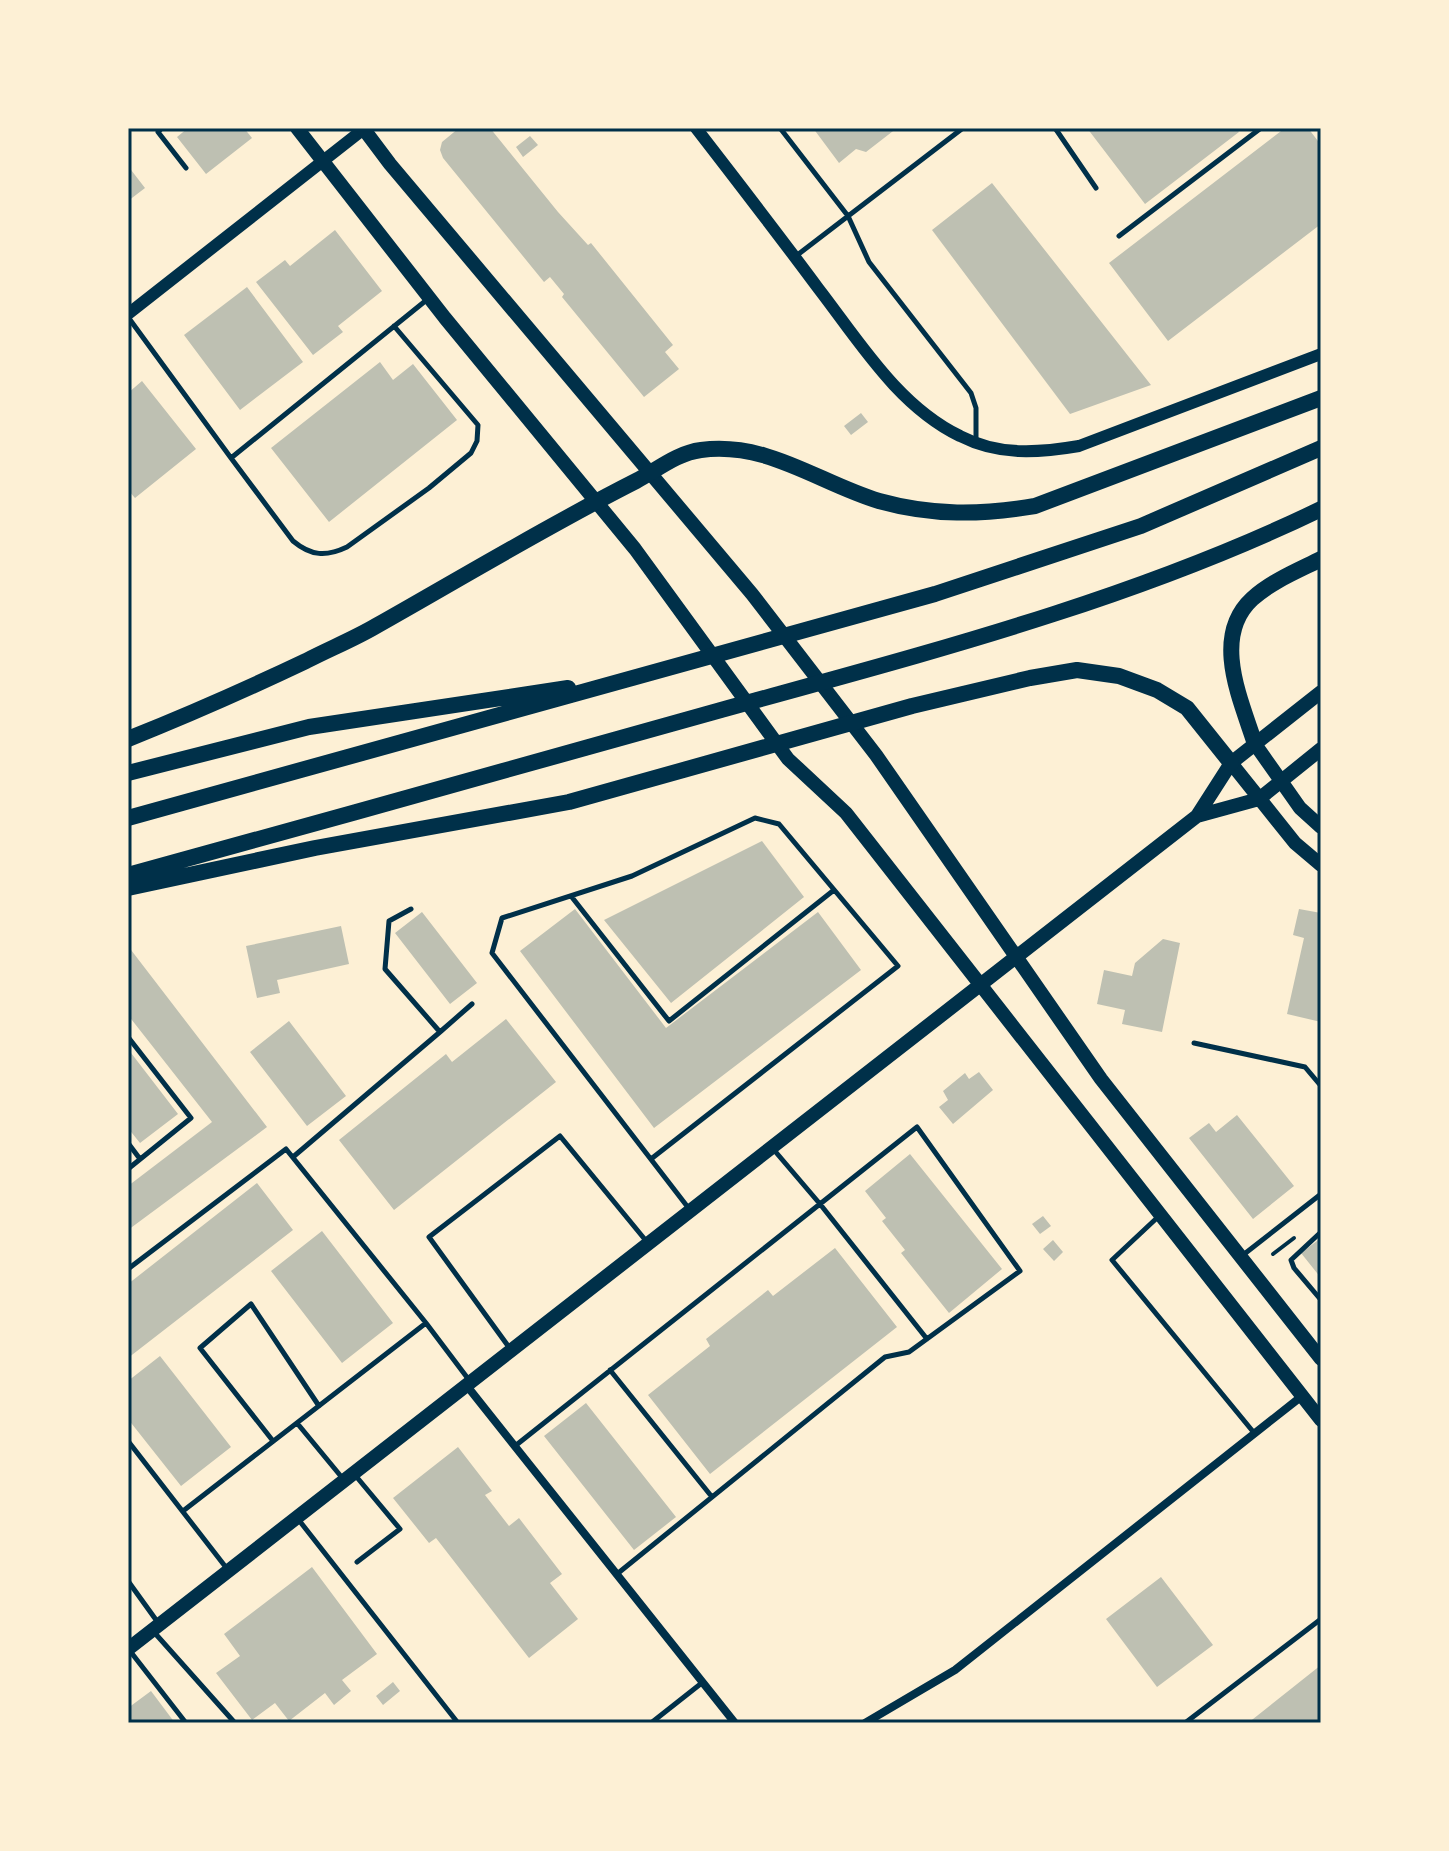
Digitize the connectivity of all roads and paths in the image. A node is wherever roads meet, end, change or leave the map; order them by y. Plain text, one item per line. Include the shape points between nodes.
1 (162, 128) edge
2 (297, 128) edge
3 (364, 128) edge
4 (696, 128) edge
5 (780, 128) edge
6 (963, 128) edge
7 (1055, 128) edge
8 (1261, 128) edge
9 (323, 161) junction
10 (186, 168) dead end
11 (1096, 188) dead end
12 (848, 216) junction
13 (1119, 236) dead end
14 (795, 257) junction
15 (429, 297) junction
16 (128, 315) edge
17 (394, 326) junction
18 (1321, 354) edge
19 (1321, 398) edge
20 (976, 443) junction
21 (1321, 448) edge
22 (231, 458) junction
23 (650, 474) junction
24 (597, 501) junction
25 (1321, 509) edge
26 (1321, 559) edge
27 (637, 678) junction
28 (1321, 692) edge
29 (128, 739) edge
30 (1255, 744) junction
31 (1321, 749) edge
32 (1231, 763) junction
33 (128, 773) edge
34 (1280, 782) junction
35 (1259, 799) junction
36 (1197, 816) junction
37 (128, 818) edge
38 (1321, 827) edge
39 (1321, 865) edge
40 (128, 875) edge
41 (128, 888) edge
42 (834, 890) junction
43 (571, 896) junction
44 (411, 909) dead end
45 (1017, 956) junction
46 (979, 985) junction
47 (472, 1004) dead end
48 (440, 1032) junction
49 (128, 1037) edge
50 (1194, 1043) dead end
51 (1321, 1086) edge
52 (128, 1143) edge
53 (772, 1147) junction
54 (293, 1157) junction
55 (140, 1159) junction
56 (651, 1159) junction
57 (128, 1169) edge
58 (1321, 1194) edge
59 (820, 1204) junction
60 (691, 1210) junction
61 (1159, 1215) junction
62 (1321, 1232) edge
63 (649, 1244) junction
64 (1241, 1256) junction
65 (128, 1269) edge
66 (1321, 1300) edge
67 (426, 1323) junction
68 (927, 1339) junction
69 (512, 1351) junction
70 (1321, 1359) edge
71 (610, 1370) junction
72 (469, 1384) junction
73 (1302, 1396) junction
74 (319, 1406) junction
75 (1321, 1420) edge
76 (297, 1423) junction
77 (1255, 1434) junction
78 (128, 1441) edge
79 (273, 1441) junction
80 (515, 1446) junction
81 (349, 1478) junction
82 (712, 1497) junction
83 (183, 1511) junction
84 (297, 1518) junction
85 (357, 1562) dead end
86 (229, 1571) junction
87 (617, 1574) junction
88 (128, 1581) edge
89 (1321, 1619) edge
90 (156, 1627) junction
91 (128, 1649) edge
92 (703, 1682) junction
93 (186, 1723) edge
94 (235, 1723) edge
95 (458, 1723) edge
96 (651, 1723) edge
97 (735, 1723) edge
98 (865, 1723) edge
99 (1185, 1723) edge

1 - 10 lane via 158,132
2 - 9 main road
3 - 9 street
3 - 23 main road
4 - 14 street
5 - 12 lane
6 - 12 lane
7 - 11 lane
8 - 13 lane
9 - 15 main road
9 - 16 street
12 - 14 lane
12 - 20 lane via 869,262 971,393
14 - 20 street via 908,401 934,422
15 - 17 lane
15 - 24 main road
16 - 22 lane
17 - 22 lane
17 - 22 lane via 478,425 471,453 429,488 347,547 320,555 293,541
18 - 20 street via 1079,446 1006,452
19 - 23 highway via 1035,506 989,514 921,510 877,500 757,452 727,448 676,457
21 - 27 highway via 1141,526 935,594
23 - 24 highway
23 - 45 main road via 752,594 876,755
24 - 29 highway via 372,629
24 - 46 main road via 788,759 846,813
25 - 40 highway via 1179,569 1052,614
26 - 30 highway via 1274,583 1234,622 1229,647
27 - 33 highway via 309,727
27 - 37 highway
28 - 30 main road
30 - 32 main road
30 - 34 main road
31 - 34 main road
32 - 35 main road
32 - 36 main road
32 - 41 highway via 1187,708 1119,676 1077,670 912,706 569,802
34 - 35 main road
34 - 38 main road
35 - 36 main road
35 - 39 main road
36 - 45 main road
42 - 43 lane via 779,824 755,818 632,876
42 - 43 lane via 669,1021
42 - 56 lane via 898,966
43 - 56 lane via 502,918 492,953
44 - 48 lane via 389,921 385,969
45 - 46 main road
45 - 64 main road via 1101,1079
46 - 53 main road
46 - 61 main road
47 - 48 lane
48 - 54 lane
49 - 55 lane via 191,1118
50 - 51 lane via 1305,1067
52 - 55 lane
53 - 59 lane
53 - 60 main road
54 - 65 lane via 286,1149
54 - 67 lane
55 - 57 lane
56 - 60 lane
58 - 64 lane
59 - 68 lane
59 - 68 lane via 917,1127 1020,1271
59 - 71 lane
60 - 63 main road
61 - 73 main road
61 - 77 lane via 1112,1260
62 - 66 lane via 1291,1260
63 - 69 main road
63 - 69 lane via 560,1136 429,1237
64 - 70 main road
67 - 72 lane
67 - 74 lane
68 - 82 lane via 909,1352 885,1357
69 - 72 main road
71 - 80 lane
71 - 82 lane
72 - 80 street
72 - 81 main road
73 - 75 main road
73 - 77 street
74 - 76 lane
74 - 79 lane via 251,1304 200,1348
76 - 79 lane
76 - 81 lane
77 - 98 street via 955,1670
78 - 83 lane
79 - 83 lane
80 - 87 street
81 - 84 main road
81 - 85 lane via 400,1529
82 - 87 lane
83 - 86 lane
84 - 86 main road
84 - 95 lane
86 - 90 main road
87 - 92 street
88 - 90 lane
89 - 99 lane
90 - 91 main road
90 - 94 lane
91 - 93 lane
92 - 96 lane
92 - 97 street

